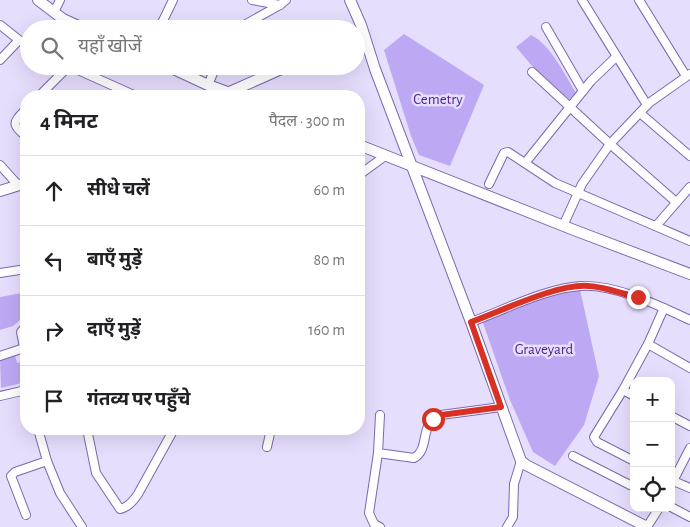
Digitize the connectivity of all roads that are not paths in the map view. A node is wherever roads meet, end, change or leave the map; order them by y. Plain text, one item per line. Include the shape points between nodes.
1 (38, 0) edge
2 (60, 0) edge
3 (173, 0) edge
4 (252, 0) edge
5 (350, 0) edge
6 (582, 0) edge
7 (639, 0) edge
8 (283, 3) edge
9 (54, 12) junction
10 (65, 20) edge
11 (163, 20) edge
12 (253, 20) edge
13 (357, 20) edge
14 (0, 25) edge
15 (546, 27) dead end
16 (19, 40) joint
17 (365, 43) edge
18 (616, 57) junction
19 (0, 60) edge
20 (532, 72) dead end
21 (60, 75) edge
22 (89, 75) edge
23 (186, 75) edge
24 (212, 75) edge
25 (269, 75) edge
26 (688, 75) edge
27 (208, 85) junction
28 (45, 90) edge
29 (123, 90) edge
30 (217, 90) edge
31 (237, 90) edge
32 (582, 91) junction
33 (647, 105) junction
34 (571, 106) junction
35 (640, 113) junction
36 (20, 116) edge
37 (20, 131) edge
38 (610, 144) junction
39 (365, 148) edge
40 (385, 156) junction
41 (690, 156) edge
42 (525, 163) junction
43 (0, 165) edge
44 (412, 167) junction
45 (365, 171) edge
46 (20, 182) edge
47 (489, 184) dead end
48 (20, 185) edge
49 (690, 187) edge
50 (0, 191) edge
51 (577, 193) junction
52 (676, 202) junction
53 (563, 226) junction
54 (656, 226) junction
55 (690, 241) edge
56 (20, 270) edge
57 (0, 273) edge
58 (690, 274) edge
59 (664, 308) junction
60 (690, 320) edge
61 (471, 322) junction
62 (648, 344) junction
63 (20, 349) edge
64 (0, 356) edge
65 (690, 368) edge
66 (623, 390) junction
67 (20, 391) edge
68 (630, 394) edge
69 (0, 396) edge
70 (501, 407) junction
71 (380, 415) dead end
72 (675, 418) edge
73 (690, 426) edge
74 (40, 435) edge
75 (88, 435) edge
76 (171, 435) edge
77 (270, 435) edge
78 (267, 447) dead end
79 (690, 448) edge
80 (378, 453) junction
81 (574, 456) dead end
82 (630, 459) edge
83 (47, 460) junction
84 (521, 460) junction
85 (675, 476) edge
86 (675, 483) edge
87 (630, 485) edge
88 (690, 488) edge
89 (675, 509) edge
90 (656, 512) edge
91 (26, 515) dead end
92 (690, 517) edge
93 (82, 527) edge
94 (380, 527) edge
95 (506, 527) edge
96 (647, 527) edge

1 - 9 street
2 - 9 street
3 - 11 street
4 - 8 street
5 - 13 street
6 - 18 street
7 - 26 street
8 - 12 street
9 - 10 street
14 - 16 street
15 - 32 street
16 - 19 street
17 - 44 street
18 - 32 street
18 - 33 street
20 - 34 street
21 - 28 street
22 - 29 street
23 - 27 street
24 - 27 street
25 - 31 street
26 - 33 street
27 - 30 street
32 - 34 street
33 - 35 street
34 - 38 street
34 - 42 street
35 - 38 street
35 - 41 street
36 - 37 street via 15,125
38 - 51 street
38 - 52 street
39 - 40 street
40 - 44 street
40 - 45 street
42 - 47 street via 505,152
42 - 51 street
43 - 46 street
44 - 53 street
44 - 61 street
48 - 50 street
49 - 52 street
51 - 53 street
51 - 54 street
52 - 54 street
53 - 58 street
54 - 55 street
56 - 57 street
59 - 60 street
59 - 61 street via 622,292 581,286 555,290
59 - 62 street
61 - 70 street
62 - 65 street
62 - 66 street
63 - 64 street
66 - 68 street
66 - 82 street via 595,439
67 - 69 street
70 - 80 street via 441,415 433,419 420,454 414,458
70 - 84 street
71 - 80 street
72 - 73 street
74 - 83 street
75 - 76 street via 96,473 120,509 138,494
77 - 78 street
79 - 85 street
80 - 94 street via 369,513 374,524
81 - 87 street
83 - 91 street via 11,476
83 - 93 street via 60,493
84 - 95 street via 514,484 513,517
84 - 96 street
86 - 88 street
89 - 92 street
90 - 96 street

